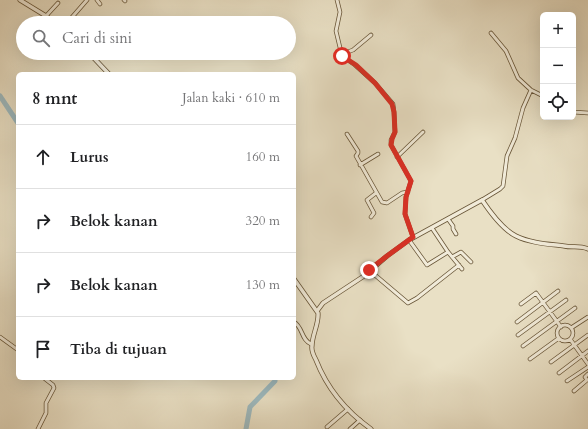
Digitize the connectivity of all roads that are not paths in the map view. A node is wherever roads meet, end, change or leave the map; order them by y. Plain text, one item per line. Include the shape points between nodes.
1 (20, 0) edge
2 (87, 0) edge
3 (97, 0) edge
4 (344, 0) edge
5 (338, 1) edge
6 (58, 3) dead end
7 (100, 4) dead end
8 (46, 16) joint
9 (73, 16) edge
10 (491, 33) dead end
11 (371, 35) dead end
12 (342, 54) junction
13 (95, 60) edge
14 (107, 72) edge
15 (530, 90) junction
16 (540, 95) edge
17 (576, 112) edge
18 (588, 113) edge
19 (423, 132) dead end
20 (347, 134) dead end
21 (378, 154) dead end
22 (397, 157) junction
23 (360, 164) junction
24 (408, 192) junction
25 (376, 193) junction
26 (482, 200) junction
27 (371, 217) dead end
28 (448, 219) junction
29 (432, 228) junction
30 (456, 234) dead end
31 (413, 237) junction
32 (409, 240) junction
33 (588, 249) edge
34 (448, 252) junction
35 (452, 257) junction
36 (471, 262) dead end
37 (459, 265) junction
38 (462, 269) dead end
39 (369, 270) junction
40 (296, 282) edge
41 (558, 291) dead end
42 (566, 300) dead end
43 (543, 302) junction
44 (521, 304) dead end
45 (575, 308) dead end
46 (317, 311) junction
47 (550, 312) junction
48 (588, 317) edge
49 (557, 321) junction
50 (517, 322) dead end
51 (296, 324) edge
52 (561, 327) junction
53 (572, 328) junction
54 (518, 335) dead end
55 (588, 335) edge
56 (0, 337) edge
57 (559, 338) junction
58 (570, 339) junction
59 (312, 344) junction
60 (574, 345) junction
61 (523, 346) dead end
62 (16, 349) edge
63 (588, 351) edge
64 (582, 356) junction
65 (530, 359) dead end
66 (551, 362) dead end
67 (588, 365) edge
68 (559, 373) dead end
69 (588, 374) edge
70 (47, 380) edge
71 (567, 381) dead end
72 (574, 391) dead end
73 (348, 409) junction
74 (360, 420) junction
75 (327, 427) dead end
76 (38, 429) edge
77 (350, 429) edge
78 (371, 429) edge

1 - 8 street
2 - 9 street
3 - 7 street
4 - 5 street
5 - 12 street via 336,31
6 - 8 street
10 - 15 street via 506,51 518,78
11 - 12 street via 353,50
12 - 22 street via 375,83 394,107 395,132 391,145
13 - 14 street
15 - 16 street
15 - 26 street via 507,156 503,186
17 - 18 street
19 - 22 street
20 - 23 street via 358,151 356,156
21 - 23 street
22 - 24 street via 411,181
23 - 25 street
24 - 25 street via 384,204
24 - 31 street via 405,217
25 - 27 street via 367,200 374,213
26 - 28 street
26 - 33 street via 494,216 515,235 549,244
28 - 29 street
28 - 30 street
29 - 31 street
29 - 34 street
31 - 32 street
32 - 34 street via 426,265
32 - 39 street
34 - 35 street
35 - 36 street via 461,252
35 - 37 street
37 - 38 street
37 - 39 street via 408,303
39 - 46 street via 355,283 323,303
40 - 46 street
41 - 43 street
42 - 47 street
43 - 44 street via 536,293
43 - 47 street
43 - 50 street
45 - 49 street
46 - 59 street via 318,318
47 - 49 street
47 - 54 street
48 - 53 street
49 - 52 street
49 - 61 street
51 - 59 street via 305,340
52 - 53 street
52 - 57 street via 557,332
53 - 58 street
55 - 60 street
56 - 62 street
57 - 58 street via 565,341
57 - 65 street
58 - 60 street
59 - 73 street via 312,350 325,378
60 - 64 street
60 - 66 street
63 - 64 street
64 - 67 street
64 - 68 street
67 - 71 street
69 - 72 street via 585,377 587,380
70 - 76 street via 54,388
73 - 74 street
73 - 75 street
74 - 77 street
74 - 78 street

